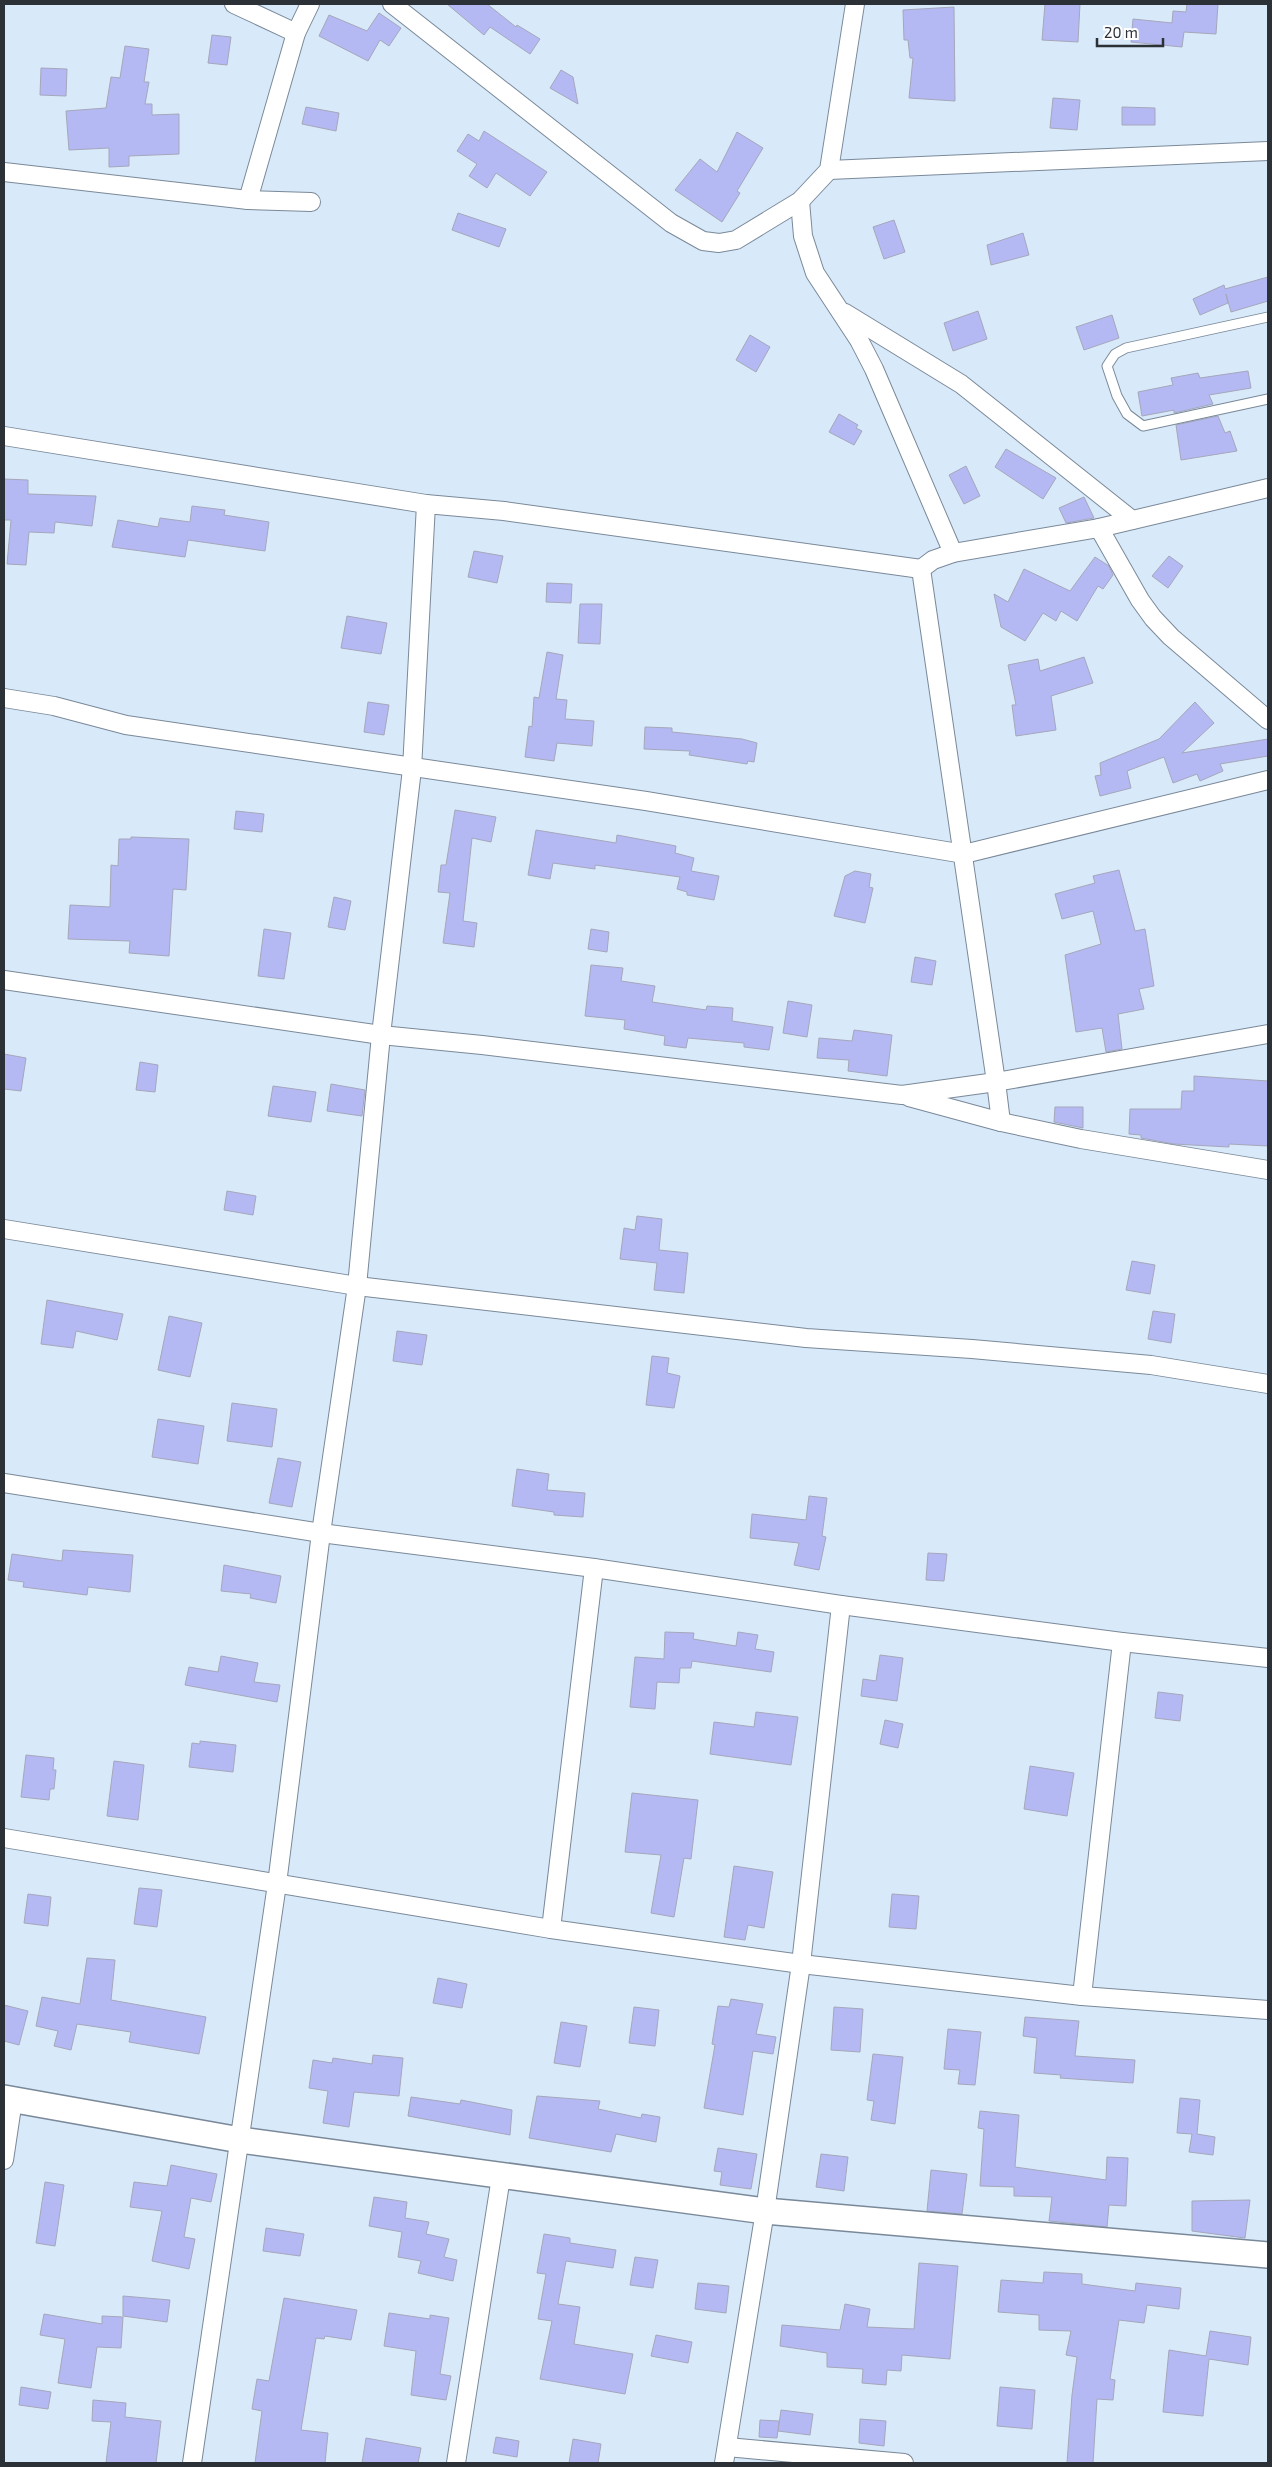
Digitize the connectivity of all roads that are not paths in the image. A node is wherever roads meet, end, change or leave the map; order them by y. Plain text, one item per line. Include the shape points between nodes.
1 (234, 4) edge
2 (310, 4) edge
3 (392, 4) edge
4 (856, 4) edge
5 (296, 34) junction
6 (1268, 151) edge
7 (830, 170) junction
8 (4, 172) edge
9 (248, 200) junction
10 (800, 201) junction
11 (311, 202) dead end
12 (840, 310) junction
13 (1268, 316) edge
14 (1268, 398) edge
15 (4, 436) edge
16 (1268, 488) edge
17 (426, 504) junction
18 (1132, 520) junction
19 (1098, 528) junction
20 (953, 553) junction
21 (921, 569) junction
22 (4, 698) edge
23 (1268, 720) edge
24 (412, 769) junction
25 (1268, 780) edge
26 (964, 854) junction
27 (4, 980) edge
28 (1268, 1034) edge
29 (381, 1035) junction
30 (996, 1082) junction
31 (902, 1095) junction
32 (1001, 1122) junction
33 (1268, 1170) edge
34 (4, 1229) edge
35 (357, 1286) junction
36 (1268, 1384) edge
37 (4, 1483) edge
38 (321, 1533) junction
39 (594, 1568) junction
40 (841, 1604) junction
41 (1122, 1642) junction
42 (1268, 1658) edge
43 (4, 1838) edge
44 (277, 1884) junction
45 (551, 1929) junction
46 (801, 1964) junction
47 (1082, 1996) junction
48 (1268, 2010) edge
49 (9, 2099) edge
50 (240, 2140) junction
51 (4, 2160) edge
52 (501, 2177) junction
53 (765, 2212) junction
54 (1268, 2255) edge
55 (726, 2455) edge
56 (192, 2463) edge
57 (456, 2463) edge
58 (904, 2463) edge

1 - 5 street
2 - 5 street
3 - 10 street via 671,223 703,241 736,240
4 - 7 street
5 - 9 street
6 - 7 street
7 - 10 street
8 - 9 street
9 - 11 street
10 - 12 street via 803,236 815,273
12 - 18 street via 961,384
12 - 20 street via 874,369
13 - 14 lane via 1126,348 1115,354 1108,366 1117,396 1127,414 1143,426
15 - 17 street
16 - 18 street
17 - 21 street via 504,511
17 - 24 street
18 - 19 street
19 - 20 street
19 - 23 street via 1153,618
20 - 21 street via 933,560
21 - 26 street
22 - 24 street via 81,712 126,725
24 - 26 street via 646,801
24 - 29 street
25 - 26 street
26 - 30 street
27 - 29 street
28 - 30 street
29 - 31 street
29 - 35 street
30 - 31 street
30 - 32 street
31 - 32 street
32 - 33 street via 1081,1139
34 - 35 street
35 - 36 street via 806,1338 1151,1365
35 - 38 street
37 - 38 street
38 - 39 street
38 - 44 street
39 - 40 street
39 - 45 street
40 - 41 street
40 - 46 street
41 - 42 street
41 - 47 street
43 - 44 street
44 - 45 street
44 - 50 street
45 - 46 street
46 - 47 street
46 - 53 street
47 - 48 street
49 - 50 street
49 - 51 street
50 - 52 street
50 - 56 street
52 - 53 street
52 - 57 street
53 - 54 street
53 - 55 street
55 - 58 street

